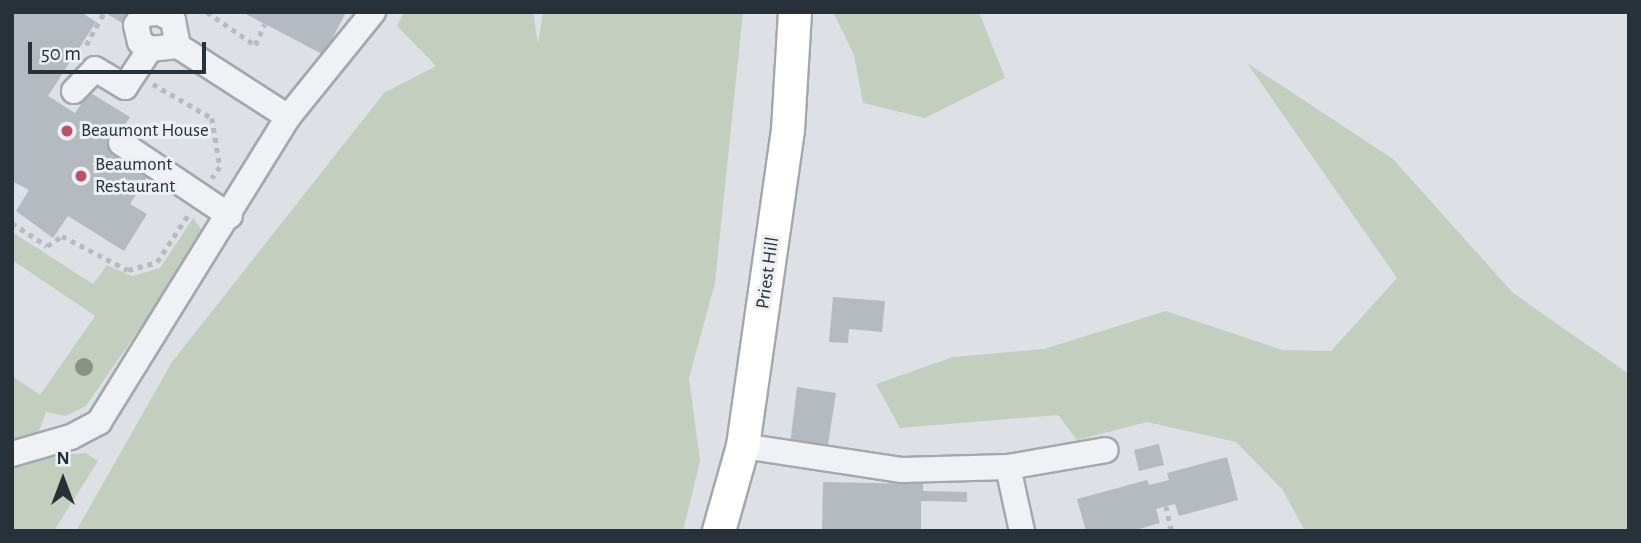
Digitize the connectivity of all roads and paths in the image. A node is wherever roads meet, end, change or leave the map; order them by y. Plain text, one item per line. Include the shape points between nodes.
1 (104, 12) edge
2 (373, 12) edge
3 (795, 12) edge
4 (208, 13) edge
5 (265, 24) dead end
6 (86, 45) dead end
7 (178, 46) junction
8 (149, 49) junction
9 (74, 91) dead end
10 (288, 117) junction
11 (121, 143) dead end
12 (230, 216) junction
13 (743, 446) junction
14 (1107, 450) dead end
15 (12, 454) edge
16 (1008, 467) junction
17 (1166, 506) dead end
18 (1170, 530) edge
19 (719, 531) edge
20 (1022, 531) edge

1 - 6 path
2 - 10 lane
3 - 13 main road, Priest Hill via 788,130
4 - 5 path via 255,45
7 - 8 lane
7 - 8 lane via 173,20 160,13 143,14 136,25 140,42
7 - 10 lane
8 - 9 lane via 125,87 96,69
10 - 12 lane
11 - 12 lane
12 - 15 lane via 99,422 71,437
13 - 16 lane via 902,470
13 - 19 main road, Priest Hill
14 - 16 lane
16 - 20 lane
17 - 18 path

